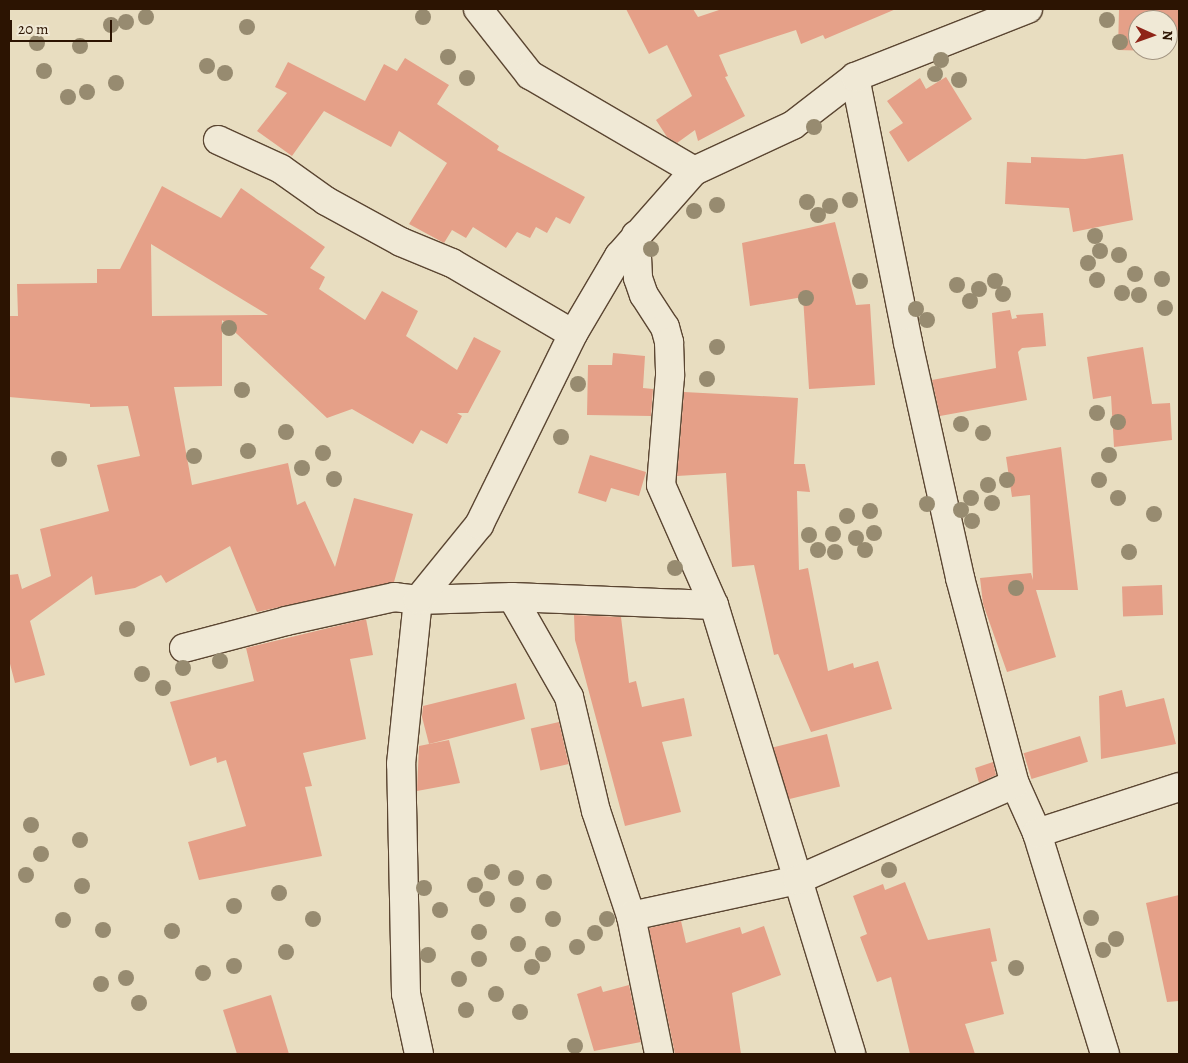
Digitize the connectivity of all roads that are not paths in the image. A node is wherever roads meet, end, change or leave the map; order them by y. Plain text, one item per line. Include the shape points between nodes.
1 (478, 9) edge
2 (1028, 9) edge
3 (855, 77) junction
4 (218, 140) dead end
5 (694, 171) junction
6 (636, 235) junction
7 (573, 334) junction
8 (512, 597) junction
9 (418, 600) junction
10 (714, 605) junction
11 (184, 648) dead end
12 (1015, 784) junction
13 (1179, 788) edge
14 (1037, 833) junction
15 (797, 880) junction
16 (631, 916) junction
17 (419, 1054) edge
18 (659, 1054) edge
19 (851, 1054) edge
20 (1105, 1054) edge

1 - 5 street via 530,75
2 - 3 street
3 - 5 street via 794,125
3 - 12 street via 960,578
4 - 7 street via 281,169 326,200 401,242 452,264
5 - 6 street
6 - 7 street via 619,256
6 - 10 street via 638,278 644,295 665,327 669,342 670,376 661,485
7 - 9 street via 479,525
8 - 9 street
8 - 10 street
8 - 16 street via 569,697 596,810
9 - 11 street via 394,597 286,620
9 - 17 street via 401,764 406,994
10 - 15 street
12 - 14 street
12 - 15 street
13 - 14 street
14 - 20 street
15 - 16 street
15 - 19 street
16 - 18 street

